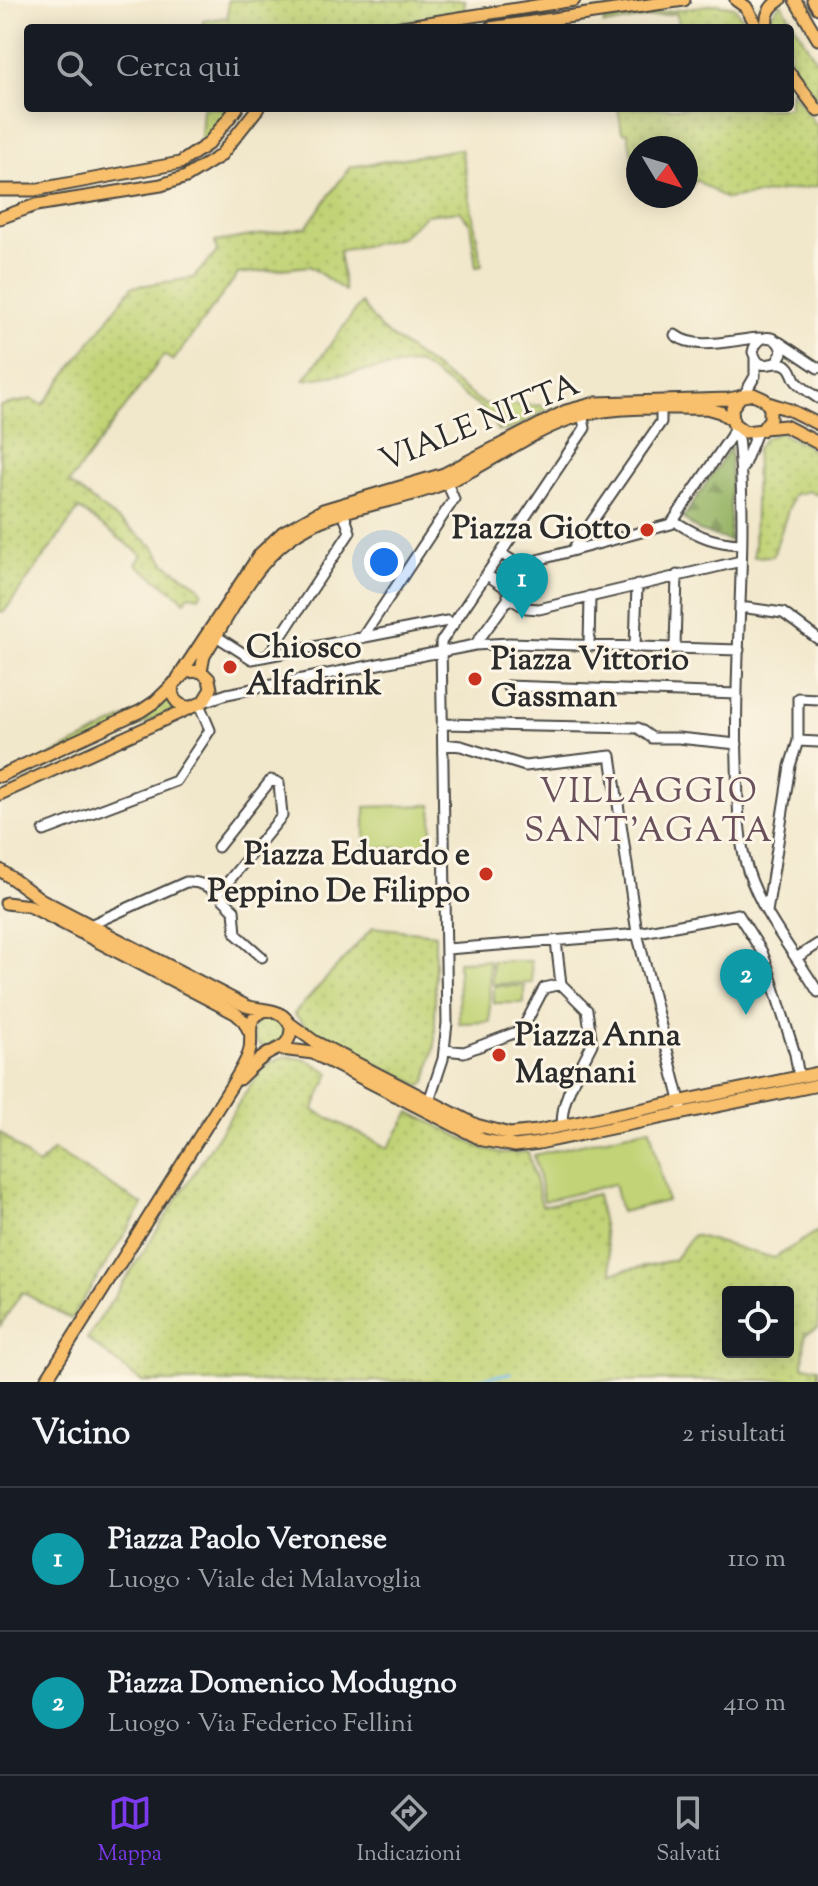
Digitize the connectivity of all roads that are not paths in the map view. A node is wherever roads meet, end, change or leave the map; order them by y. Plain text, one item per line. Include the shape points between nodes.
1 (574, 0) edge
2 (684, 0) edge
3 (736, 0) edge
4 (780, 0) edge
5 (797, 3) edge
6 (421, 24) edge
7 (518, 24) edge
8 (756, 24) edge
9 (768, 24) edge
10 (818, 39) edge
11 (794, 79) edge
12 (818, 111) edge
13 (234, 112) edge
14 (255, 112) edge
15 (0, 192) edge
16 (0, 217) edge
17 (675, 335) dead end
18 (762, 338) junction
19 (733, 339) junction
20 (779, 342) junction
21 (754, 355) junction
22 (771, 364) junction
23 (818, 368) edge
24 (743, 396) junction
25 (818, 398) edge
26 (766, 401) junction
27 (661, 405) junction
28 (581, 411) junction
29 (735, 424) junction
30 (818, 424) edge
31 (760, 430) junction
32 (818, 443) edge
33 (741, 474) junction
34 (445, 479) junction
35 (342, 509) junction
36 (591, 524) junction
37 (675, 524) junction
38 (610, 540) junction
39 (741, 544) junction
40 (573, 549) junction
41 (504, 550) junction
42 (741, 561) junction
43 (519, 565) junction
44 (677, 575) junction
45 (484, 580) junction
46 (637, 585) junction
47 (508, 593) junction
48 (590, 596) junction
49 (740, 607) junction
50 (453, 625) junction
51 (216, 636) junction
52 (362, 638) junction
53 (818, 639) edge
54 (475, 645) junction
55 (589, 646) junction
56 (635, 647) junction
57 (675, 648) junction
58 (739, 650) junction
59 (441, 653) junction
60 (268, 656) junction
61 (201, 671) junction
62 (176, 681) junction
63 (210, 684) junction
64 (507, 686) dead end
65 (227, 694) junction
66 (737, 694) junction
67 (818, 699) edge
68 (197, 704) junction
69 (442, 724) junction
70 (798, 741) junction
71 (818, 742) edge
72 (443, 744) junction
73 (737, 744) junction
74 (0, 776) edge
75 (0, 794) edge
76 (44, 831) dead end
77 (218, 847) dead end
78 (0, 870) edge
79 (11, 878) junction
80 (218, 894) junction
81 (3, 904) edge
82 (767, 914) junction
83 (90, 925) junction
84 (637, 933) junction
85 (556, 941) junction
86 (818, 944) edge
87 (447, 949) junction
88 (262, 957) dead end
89 (796, 958) junction
90 (561, 984) junction
91 (818, 992) edge
92 (266, 1010) junction
93 (289, 1023) junction
94 (249, 1035) junction
95 (444, 1050) junction
96 (275, 1051) junction
97 (348, 1066) junction
98 (818, 1073) edge
99 (799, 1077) junction
100 (232, 1085) junction
101 (818, 1085) edge
102 (428, 1107) junction
103 (682, 1107) junction
104 (563, 1126) junction
105 (45, 1382) edge

1 - 6 main road
2 - 7 main road
3 - 8 main road
4 - 9 main road via 773,4
5 - 10 main road
11 - 12 main road
13 - 15 main road via 208,144 180,163
14 - 16 main road via 220,156 186,177 36,205
15 - 16 main road
17 - 19 street via 699,345
18 - 19 street
18 - 20 street
18 - 21 street
19 - 21 street
20 - 22 street via 782,353
20 - 23 street
21 - 22 street
21 - 24 street via 755,376
22 - 25 street via 791,369 795,380
22 - 26 street via 759,374
24 - 26 main road via 753,394
24 - 27 main road, VIALE NITTA
24 - 29 main road via 733,405
26 - 30 main road
26 - 31 main road via 770,416
27 - 28 main road, VIALE NITTA via 610,401
27 - 29 main road via 706,408
27 - 36 street via 661,422
28 - 34 main road, VIALE NITTA via 559,414
28 - 41 street via 585,428
29 - 31 main road via 745,432
29 - 33 street
29 - 37 street
31 - 32 main road via 785,426
31 - 33 street
33 - 39 street
34 - 35 main road, VIALE NITTA
34 - 52 street via 454,499
35 - 51 main road via 280,547
35 - 60 street via 350,532
35 - 62 main road, VIALE NITTA via 307,517 267,547
36 - 38 street
36 - 40 street
37 - 38 street
37 - 39 street via 701,538
38 - 40 street
39 - 42 street
40 - 43 street
41 - 43 street
41 - 45 street
42 - 44 street
42 - 49 street
43 - 47 street
44 - 46 street
44 - 57 street
45 - 47 street
45 - 50 street
46 - 48 street
46 - 56 street
47 - 48 street via 526,608 539,609
47 - 54 street
48 - 55 street
49 - 53 street via 783,613
49 - 58 street
50 - 52 street via 447,621
50 - 59 street via 441,642
51 - 60 street via 252,659
51 - 61 main road
52 - 60 street
54 - 55 street
54 - 59 street
55 - 56 street
56 - 57 street
57 - 58 street
58 - 66 street
59 - 65 street
59 - 69 street
61 - 62 main road via 189,671
61 - 63 main road
62 - 68 main road via 174,699 181,705
62 - 74 main road, VIALE NITTA via 141,711
63 - 65 street
63 - 68 main road via 209,695
64 - 66 street
65 - 68 street
66 - 73 street
67 - 70 street via 798,698
68 - 75 main road
68 - 76 street via 210,730 176,781
69 - 72 street
69 - 73 street via 638,728 652,738
70 - 71 street
70 - 82 street
72 - 84 street via 525,766 611,756
72 - 87 street
73 - 82 street via 740,829 747,867
77 - 80 street via 271,780 279,783 282,816
78 - 79 main road
79 - 81 main road via 12,892
79 - 83 main road
80 - 83 street via 195,881 186,882
80 - 88 street via 234,910 236,934
81 - 94 main road via 30,906 235,1013
82 - 89 street
83 - 92 main road via 246,1006
84 - 85 street
84 - 99 street via 738,914 767,965
84 - 103 street
85 - 87 street
85 - 90 street
86 - 89 street
87 - 95 street
89 - 91 street
90 - 95 street via 544,988 522,1030 464,1052
90 - 104 street via 587,1010 592,1036 564,1103
92 - 93 main road via 280,1013
92 - 94 main road via 253,1018
93 - 96 main road via 290,1036
93 - 97 main road
94 - 96 main road via 260,1050
94 - 100 main road via 248,1055
95 - 102 street
96 - 97 main road via 307,1051
96 - 100 main road
97 - 102 main road
98 - 99 main road
99 - 103 main road
100 - 105 main road
101 - 103 main road
102 - 103 main road via 483,1140 515,1146
102 - 104 main road via 498,1133
103 - 104 main road

